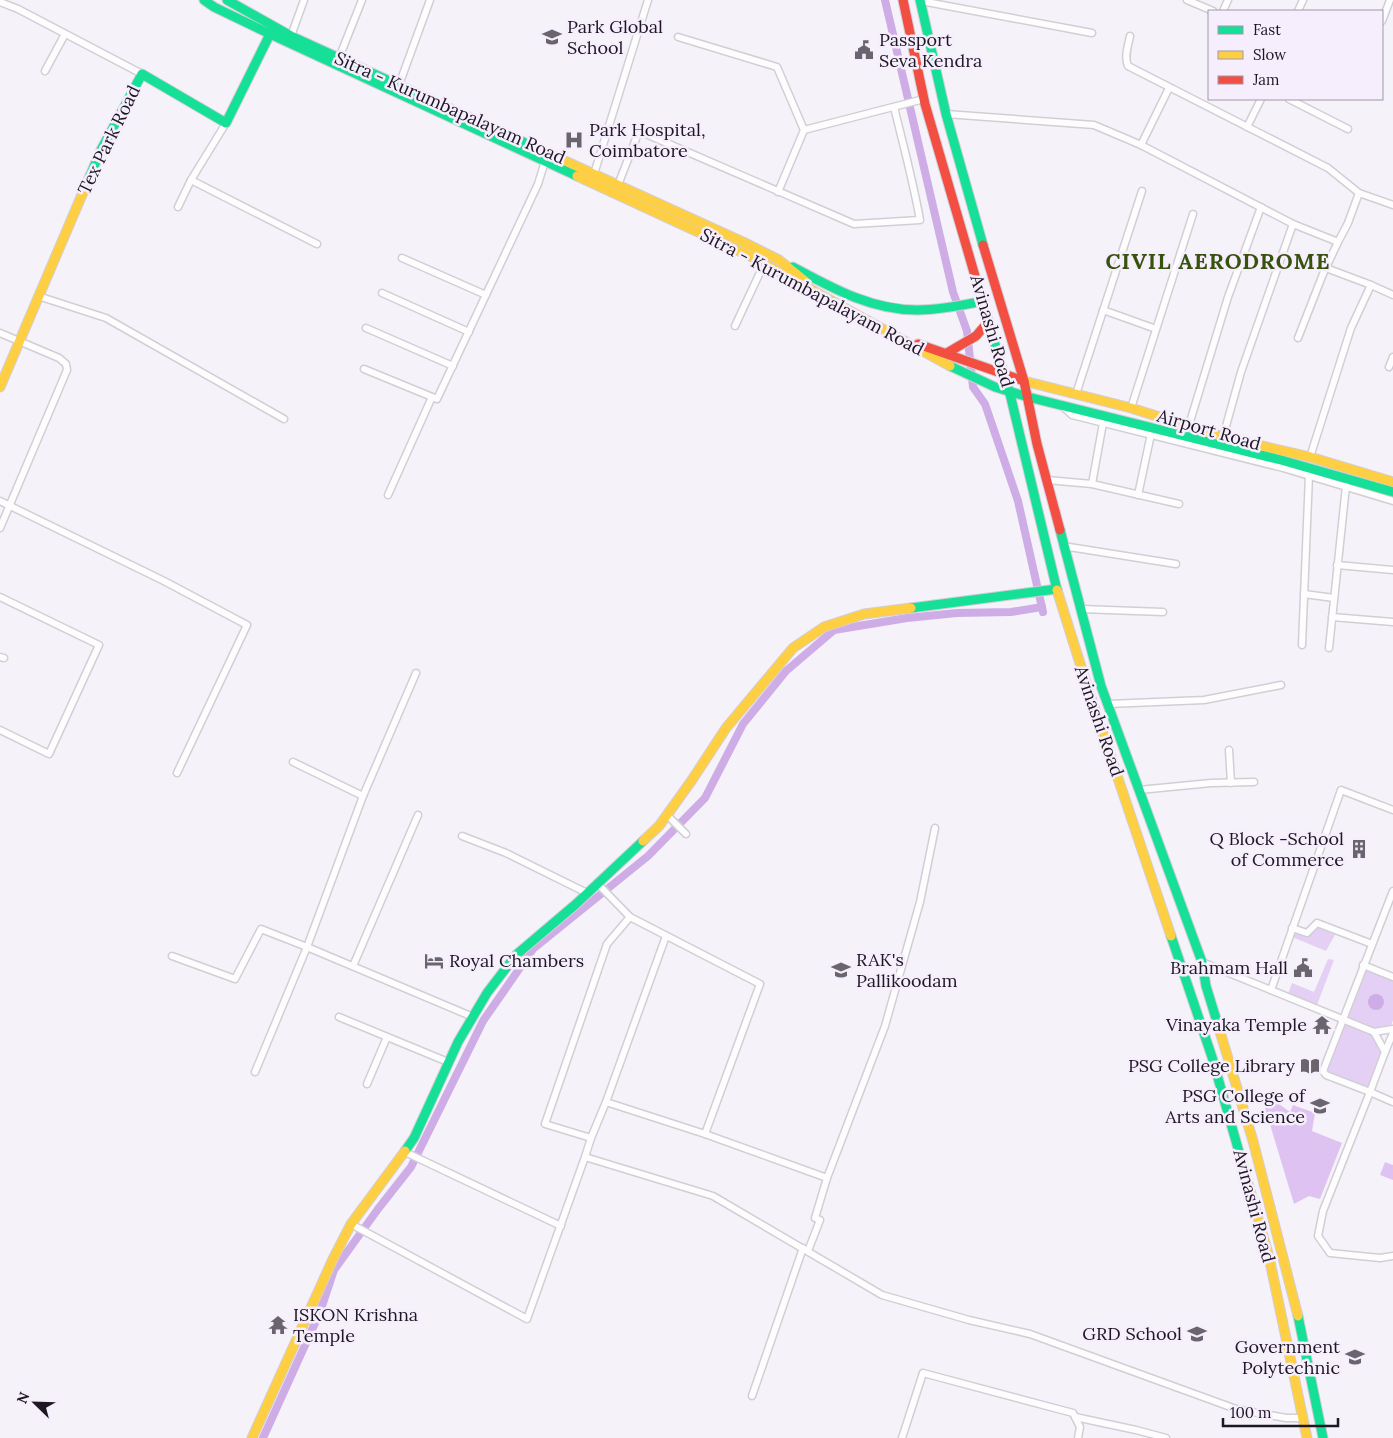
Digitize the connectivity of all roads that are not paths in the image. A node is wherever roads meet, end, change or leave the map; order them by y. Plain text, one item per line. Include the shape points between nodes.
1 (204, 0) edge
2 (227, 0) edge
3 (304, 0) edge
4 (362, 0) edge
5 (430, 0) edge
6 (648, 0) edge
7 (903, 0) edge
8 (921, 0) edge
9 (1187, 0) edge
10 (1390, 0) edge
11 (0, 2) edge
12 (241, 4) edge
13 (1212, 10) edge
14 (1383, 18) edge
15 (272, 30) junction
16 (1092, 33) dead end
17 (65, 34) junction
18 (291, 36) junction
19 (1130, 36) dead end
20 (678, 37) dead end
21 (339, 58) junction
22 (45, 71) dead end
23 (142, 74) junction
24 (399, 85) junction
25 (1169, 88) junction
26 (943, 100) junction
27 (1261, 100) edge
28 (1292, 100) edge
29 (924, 101) junction
30 (895, 106) junction
31 (946, 114) junction
32 (226, 123) junction
33 (1247, 128) junction
34 (1348, 129) dead end
35 (804, 130) junction
36 (1141, 145) junction
37 (547, 157) junction
38 (594, 174) junction
39 (191, 180) junction
40 (618, 185) junction
41 (1142, 191) dead end
42 (778, 192) junction
43 (1358, 193) junction
44 (1393, 205) edge
45 (178, 207) dead end
46 (1261, 207) junction
47 (1193, 214) dead end
48 (1293, 224) junction
49 (1338, 242) junction
50 (317, 244) dead end
51 (402, 258) dead end
52 (776, 259) junction
53 (767, 266) junction
54 (1326, 268) junction
55 (1371, 285) junction
56 (382, 293) dead end
57 (486, 295) junction
58 (1393, 295) edge
59 (38, 296) junction
60 (979, 302) junction
61 (1103, 310) junction
62 (989, 321) junction
63 (735, 326) dead end
64 (366, 328) dead end
65 (1156, 329) junction
66 (469, 332) junction
67 (0, 333) edge
68 (1298, 338) dead end
69 (19, 341) junction
70 (950, 354) junction
71 (1393, 357) edge
72 (453, 366) junction
73 (1389, 367) dead end
74 (364, 369) dead end
75 (1004, 375) junction
76 (1024, 381) junction
77 (0, 387) edge
78 (1010, 394) junction
79 (1076, 394) junction
80 (432, 397) junction
81 (1028, 397) junction
82 (1059, 404) junction
83 (1131, 408) junction
84 (284, 419) dead end
85 (1104, 423) junction
86 (1189, 425) junction
87 (1151, 434) junction
88 (1223, 436) junction
89 (1310, 457) junction
90 (1309, 475) junction
91 (1047, 480) junction
92 (1393, 482) edge
93 (1092, 484) junction
94 (1346, 486) junction
95 (1393, 492) edge
96 (388, 495) dead end
97 (1138, 495) junction
98 (0, 501) edge
99 (1393, 501) edge
100 (1179, 504) dead end
101 (10, 506) junction
102 (0, 528) edge
103 (1063, 546) junction
104 (1176, 564) dead end
105 (1338, 565) junction
106 (1393, 570) edge
107 (1057, 589) junction
108 (1304, 594) junction
109 (0, 597) edge
110 (1334, 598) junction
111 (1081, 609) junction
112 (1163, 612) dead end
113 (1332, 617) junction
114 (1393, 622) edge
115 (1302, 645) dead end
116 (1329, 648) dead end
117 (416, 673) dead end
118 (1282, 685) dead end
119 (1108, 704) junction
120 (0, 730) edge
121 (1229, 750) dead end
122 (293, 762) dead end
123 (177, 773) dead end
124 (1254, 782) dead end
125 (1231, 783) junction
126 (1139, 790) junction
127 (363, 796) junction
128 (1392, 808) edge
129 (418, 815) dead end
130 (670, 818) junction
131 (935, 828) dead end
132 (684, 832) dead end
133 (462, 836) dead end
134 (598, 884) junction
135 (1393, 891) edge
136 (587, 894) junction
137 (630, 917) junction
138 (1292, 928) junction
139 (666, 936) junction
140 (1372, 944) junction
141 (307, 947) junction
142 (172, 956) dead end
143 (1202, 962) junction
144 (1364, 965) junction
145 (353, 966) junction
146 (1393, 977) edge
147 (1271, 990) junction
148 (473, 1016) junction
149 (339, 1017) dead end
150 (1343, 1020) junction
151 (1393, 1031) edge
152 (1374, 1032) junction
153 (387, 1037) junction
154 (1385, 1052) junction
155 (448, 1062) junction
156 (255, 1072) dead end
157 (367, 1084) dead end
158 (1370, 1092) junction
159 (606, 1102) junction
160 (1393, 1102) edge
161 (705, 1134) junction
162 (591, 1138) junction
163 (408, 1153) junction
164 (586, 1156) junction
165 (828, 1178) junction
166 (354, 1226) junction
167 (561, 1226) junction
168 (806, 1249) junction
169 (1393, 1256) edge
170 (752, 1396) dead end
171 (1075, 1417) junction
172 (1303, 1418) junction
173 (252, 1438) edge
174 (902, 1438) edge
175 (1078, 1438) edge
176 (1166, 1438) edge
177 (1307, 1438) edge
178 (1323, 1438) edge

1 - 15 main road
2 - 12 main road, Sitra - Kurumbapalayam Road
3 - 18 street
4 - 21 street
5 - 24 street
6 - 38 street
7 - 29 main road, Avinashi Road
8 - 16 street
8 - 26 main road, Avinashi Road
9 - 13 street
10 - 14 street
11 - 17 street
12 - 15 main road, Sitra - Kurumbapalayam Road
15 - 18 main road, Sitra - Kurumbapalayam Road
15 - 32 main road
15 - 37 main road, Sitra - Kurumbapalayam Road
17 - 22 street
17 - 23 street
18 - 21 main road, Sitra - Kurumbapalayam Road
19 - 25 street via 1126,54 1128,66
20 - 35 street via 778,67
21 - 24 main road, Sitra - Kurumbapalayam Road
23 - 32 main road, Tex Park Road
23 - 59 main road, Tex Park Road via 101,150
24 - 37 main road, Sitra - Kurumbapalayam Road
25 - 33 street
25 - 36 street
26 - 29 main road
26 - 31 main road, Avinashi Road
27 - 33 street
28 - 34 street
29 - 30 street
29 - 60 main road, Avinashi Road
30 - 35 street
30 - 42 street via 920,220 854,224
31 - 36 street via 1094,125
31 - 76 main road, Avinashi Road
32 - 39 street
33 - 43 street via 1328,168
35 - 42 street
36 - 46 street
37 - 38 main road, Sitra - Kurumbapalayam Road
37 - 53 main road, Sitra - Kurumbapalayam Road
37 - 57 street via 538,184
38 - 40 main road, Sitra - Kurumbapalayam Road
39 - 45 street
39 - 50 street
40 - 42 street via 639,131
40 - 52 main road, Sitra - Kurumbapalayam Road
41 - 61 street
43 - 44 street
43 - 49 street
46 - 48 street
46 - 86 street via 1228,297
47 - 65 street
48 - 49 street
48 - 88 street via 1240,372
49 - 54 street
51 - 57 street
52 - 53 main road
52 - 60 main road via 831,287 884,307 911,310
52 - 70 main road, Sitra - Kurumbapalayam Road via 798,278 913,342
53 - 63 street
53 - 78 main road, Sitra - Kurumbapalayam Road via 960,371
54 - 55 street
54 - 68 street
55 - 58 street
55 - 89 street via 1351,328
56 - 66 street
57 - 66 street
59 - 69 main road, Tex Park Road
59 - 84 street via 106,318
60 - 62 main road, Avinashi Road
61 - 65 street
61 - 79 street
62 - 70 main road via 976,336
62 - 75 main road, Avinashi Road
64 - 72 street
65 - 83 street
66 - 72 street
67 - 69 street
69 - 77 main road, Tex Park Road
69 - 101 street via 59,358 66,364 66,370
70 - 75 main road, Sitra - Kurumbapalayam Road
71 - 73 street
72 - 80 street via 437,399
74 - 80 street
75 - 76 main road, Sitra - Kurumbapalayam Road
75 - 78 main road, Avinashi Road
76 - 79 main road, Airport Road
76 - 81 main road, Avinashi Road
78 - 81 main road, Sitra - Kurumbapalayam Road
78 - 107 main road, Avinashi Road
79 - 83 main road, Airport Road
80 - 96 street
81 - 82 main road, Airport Road
81 - 91 main road, Avinashi Road
82 - 85 street via 1072,415
82 - 95 main road, Airport Road via 1286,461
83 - 86 main road, Airport Road
85 - 87 street
85 - 93 street
86 - 88 main road, Airport Road
87 - 90 street
87 - 97 street
88 - 89 main road, Airport Road
89 - 92 main road, Airport Road
90 - 94 street
90 - 108 street
91 - 93 street
91 - 103 main road, Avinashi Road
93 - 97 street
94 - 99 street
94 - 105 street
97 - 100 street
98 - 101 street
101 - 102 street
101 - 123 street via 247,625
103 - 104 street
103 - 111 main road, Avinashi Road
105 - 106 street
105 - 110 street
107 - 130 main road via 864,614 824,627 793,648 726,728
107 - 172 main road, Avinashi Road via 1215,1066 1269,1257
108 - 110 street
108 - 115 street
109 - 120 street via 100,644 49,754
110 - 113 street
111 - 112 street
111 - 119 main road, Avinashi Road
113 - 114 street
113 - 116 street
117 - 127 street
118 - 119 street via 1204,700
119 - 126 main road, Avinashi Road
121 - 125 street
122 - 127 street
124 - 125 street
125 - 126 street
126 - 143 main road, Avinashi Road
127 - 141 street
128 - 138 street via 1341,790
129 - 145 street
130 - 132 street
130 - 134 main road
131 - 165 street via 920,902 885,1026
133 - 136 street via 506,853
134 - 136 main road
134 - 137 street
135 - 140 street
136 - 148 main road via 516,955
137 - 139 street
137 - 162 street via 607,944 545,1124
138 - 140 street via 1307,933 1318,923
138 - 147 street
139 - 159 street
139 - 161 street via 760,984
140 - 144 street
141 - 142 street via 261,929 235,979
141 - 145 street
141 - 156 street
143 - 147 street
143 - 178 main road, Avinashi Road via 1292,1293
144 - 146 street
144 - 150 street
145 - 148 street
147 - 150 street
148 - 155 main road
149 - 153 street
150 - 152 street
150 - 158 street via 1322,1071
151 - 152 street
151 - 154 street
152 - 154 street
153 - 155 street
153 - 157 street
154 - 158 street
155 - 163 main road
158 - 160 street
158 - 169 street via 1323,1211 1318,1236 1330,1253 1354,1257
159 - 161 street
159 - 162 street
161 - 165 street
162 - 164 street
163 - 166 main road
163 - 167 street
164 - 167 street
164 - 168 street via 713,1196
165 - 168 street via 816,1218 820,1220
166 - 167 street via 527,1319
166 - 173 main road via 333,1259
168 - 170 street
168 - 172 street via 882,1295 1030,1334 1236,1409
171 - 174 street via 1073,1413 923,1373
171 - 175 street via 1080,1427
171 - 176 street
172 - 177 main road, Avinashi Road

